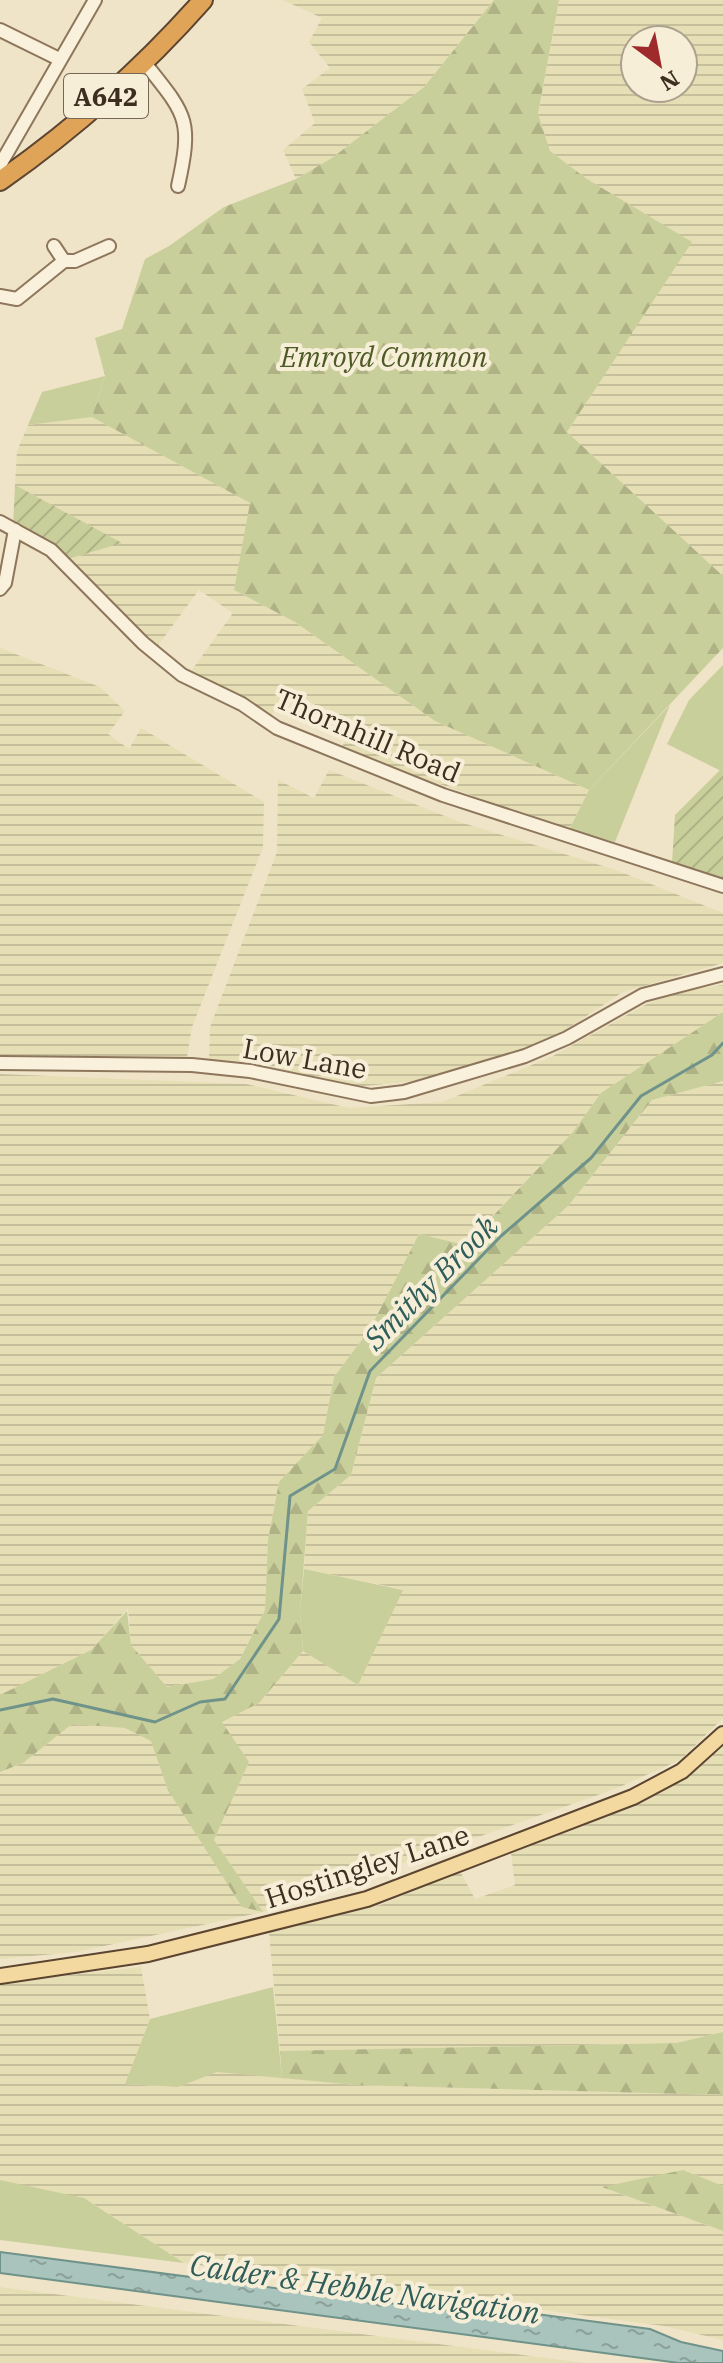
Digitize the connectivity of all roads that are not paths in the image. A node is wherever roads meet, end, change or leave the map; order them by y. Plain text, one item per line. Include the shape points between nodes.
1 (95, 0) edge
2 (203, 0) edge
3 (0, 30) edge
4 (59, 59) junction
5 (144, 62) junction
6 (1, 173) edge
7 (178, 186) dead end
8 (54, 246) dead end
9 (109, 246) dead end
10 (69, 261) junction
11 (0, 296) edge
12 (0, 522) edge
13 (15, 530) junction
14 (0, 589) edge
15 (723, 886) edge
16 (723, 974) edge
17 (0, 1063) edge
18 (723, 1734) edge
19 (0, 1976) edge

1 - 4 street
2 - 5 highway, A642
3 - 4 street
4 - 6 street
5 - 6 highway, A642
5 - 7 street via 186,121
8 - 10 street
9 - 10 street
10 - 11 street via 17,299
12 - 13 street, Thornhill Road
13 - 14 street
13 - 15 street, Thornhill Road via 51,550 182,675 277,728 443,795
16 - 17 street, Low Lane via 643,995 525,1056 404,1092 371,1096 192,1065
18 - 19 main road, Hostingley Lane via 682,1771 633,1797 367,1899 148,1954

